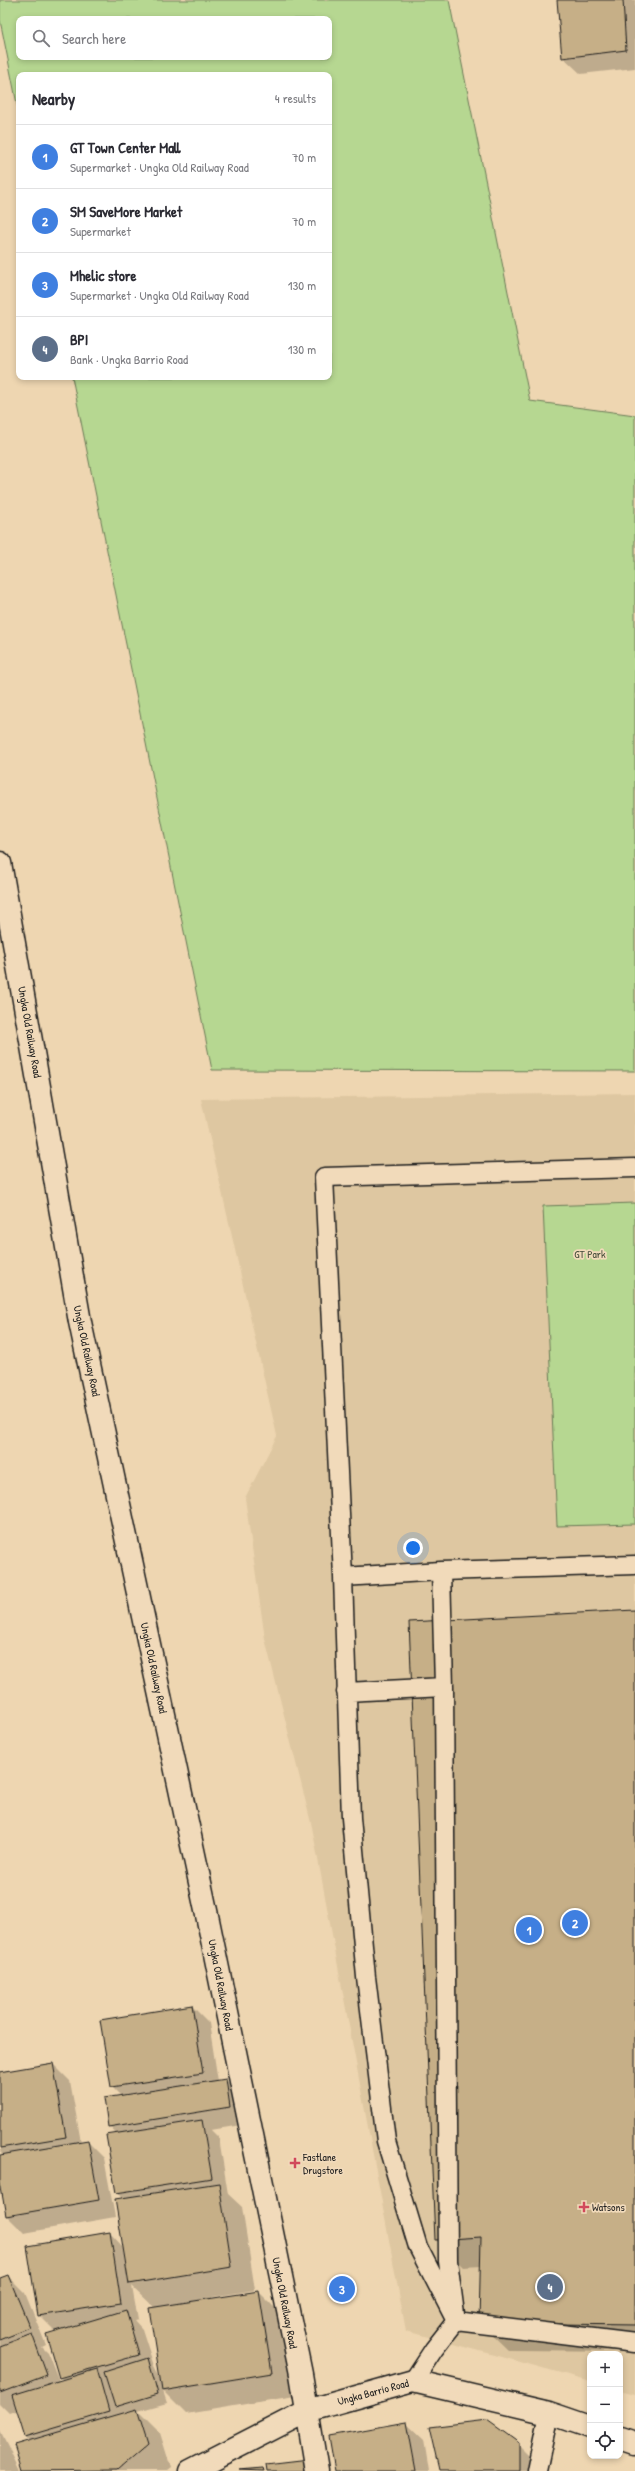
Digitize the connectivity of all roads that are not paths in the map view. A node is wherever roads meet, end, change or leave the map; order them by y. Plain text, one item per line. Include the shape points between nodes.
1 (0, 863) edge
2 (635, 1168) edge
3 (635, 1565) edge
4 (441, 1571) junction
5 (343, 1577) junction
6 (444, 1687) junction
7 (346, 1692) junction
8 (456, 2321) junction
9 (635, 2343) edge
10 (412, 2381) junction
11 (307, 2411) junction
12 (549, 2412) junction
13 (587, 2426) edge
14 (623, 2439) edge
15 (635, 2443) edge
16 (190, 2471) edge
17 (317, 2471) edge
18 (537, 2471) edge

1 - 11 street, Ungka Old Railway Road via 80,1322 208,1920
2 - 5 lane via 324,1177
3 - 4 lane
4 - 5 lane
4 - 6 lane
5 - 7 lane
6 - 7 lane
6 - 8 lane via 448,2261
7 - 8 lane via 352,1826 366,1977 386,2140 418,2247
8 - 9 lane
8 - 10 lane
10 - 11 street, Ungka Barrio Road
10 - 12 street, Ungka Barrio Road
11 - 16 street, Ungka Barrio Road
11 - 17 street, Ungka Old Railway Road
12 - 13 street, Ungka Barrio Road
12 - 18 lane
14 - 15 street

